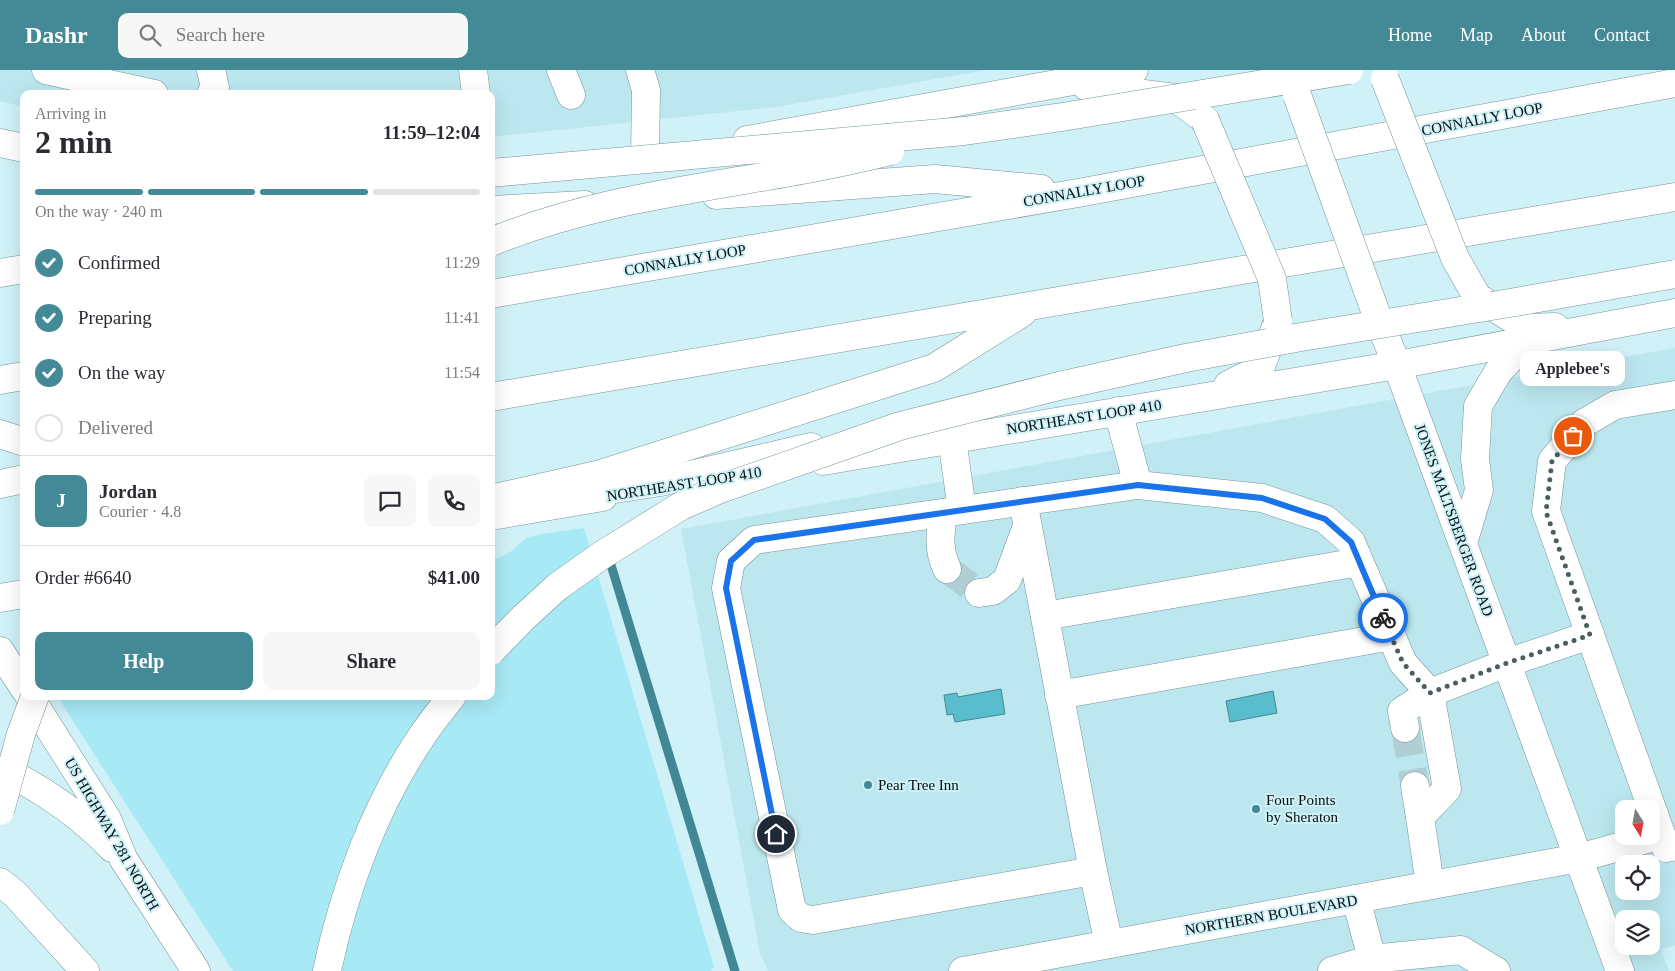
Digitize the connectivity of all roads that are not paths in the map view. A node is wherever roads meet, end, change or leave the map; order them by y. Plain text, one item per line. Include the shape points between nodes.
1 (46, 70) edge
2 (211, 70) edge
3 (473, 70) edge
4 (561, 70) edge
5 (640, 70) edge
6 (1134, 70) edge
7 (1287, 70) edge
8 (1349, 70) edge
9 (1387, 75) edge
10 (1060, 83) junction
11 (1675, 83) edge
12 (136, 90) edge
13 (213, 90) edge
14 (476, 90) edge
15 (571, 95) dead end
16 (964, 131) junction
17 (0, 143) edge
18 (20, 147) edge
19 (645, 158) junction
20 (495, 173) edge
21 (495, 184) edge
22 (1078, 193) junction
23 (1675, 197) edge
24 (495, 210) edge
25 (495, 241) edge
26 (20, 270) edge
27 (0, 273) edge
28 (1675, 274) edge
29 (495, 293) edge
30 (1032, 306) junction
31 (1675, 313) edge
32 (1607, 326) junction
33 (1528, 340) junction
34 (1397, 365) junction
35 (20, 377) edge
36 (0, 380) edge
37 (495, 395) edge
38 (1675, 395) edge
39 (1202, 397) junction
40 (1118, 412) junction
41 (900, 426) junction
42 (0, 434) edge
43 (952, 439) junction
44 (20, 441) edge
45 (20, 481) edge
46 (0, 484) edge
47 (1138, 485) junction
48 (495, 498) edge
49 (495, 506) edge
50 (952, 512) junction
51 (1025, 514) junction
52 (495, 515) edge
53 (1463, 543) junction
54 (1359, 562) junction
55 (947, 569) tunnel mouth
56 (979, 592) dead end
57 (20, 595) edge
58 (0, 598) edge
59 (1044, 616) junction
60 (1590, 635) junction
61 (1392, 636) junction
62 (495, 647) edge
63 (0, 651) edge
64 (1507, 663) junction
65 (20, 682) edge
66 (1430, 693) junction
67 (1060, 695) junction
68 (32, 700) edge
69 (34, 700) edge
70 (449, 700) edge
71 (1405, 728) tunnel mouth
72 (0, 768) edge
73 (1415, 786) tunnel mouth
74 (0, 811) edge
75 (1420, 817) junction
76 (1668, 841) edge
77 (1579, 858) junction
78 (124, 860) junction
79 (1093, 871) junction
80 (0, 882) edge
81 (1430, 885) junction
82 (1356, 899) junction
83 (1109, 944) junction
84 (1372, 959) junction
85 (1034, 965) edge
86 (85, 971) edge
87 (196, 971) edge
88 (327, 971) edge
89 (963, 971) edge
90 (1332, 971) edge
91 (1496, 971) edge
92 (1620, 971) edge

1 - 12 main road
2 - 13 main road
3 - 14 main road
4 - 15 main road
5 - 19 main road via 646,90
6 - 10 main road
7 - 34 main road, JONES MALTSBERGER ROAD, bridge
8 - 16 main road, bridge
9 - 32 main road, bridge via 1455,258 1476,295 1527,328
10 - 19 main road
10 - 39 main road, bridge via 1176,98 1205,120 1272,280 1278,321 1260,369
11 - 22 main road, CONNALLY LOOP
16 - 20 main road, bridge
16 - 25 main road, bridge via 849,161 614,204 551,220
17 - 18 main road
19 - 21 main road
22 - 24 main road via 936,179
22 - 29 main road, CONNALLY LOOP
23 - 30 main road
26 - 27 main road
28 - 41 main road, bridge via 1186,358
30 - 37 main road
30 - 48 main road via 934,368 597,475
31 - 32 main road, NORTHEAST LOOP 410
32 - 33 main road, NORTHEAST LOOP 410
33 - 34 main road, NORTHEAST LOOP 410
33 - 53 main road via 1498,372 1478,406 1476,458 1479,490
34 - 39 main road, NORTHEAST LOOP 410
34 - 53 main road, JONES MALTSBERGER ROAD
35 - 36 main road
38 - 60 main road via 1615,405 1584,423 1552,461 1546,512
39 - 40 main road, NORTHEAST LOOP 410
40 - 43 main road, NORTHEAST LOOP 410
40 - 47 main road
41 - 49 main road, bridge via 660,482 522,505
41 - 62 main road, bridge via 720,488 681,506 557,587
42 - 44 main road
43 - 50 main road
43 - 52 main road, NORTHEAST LOOP 410
45 - 46 main road
47 - 51 main road
47 - 54 main road via 1262,498 1325,519 1351,542
50 - 51 main road
50 - 55 main road via 940,538
50 - 79 main road via 754,540 731,561 726,588 792,910 801,918 812,920
51 - 56 main road via 1007,580 993,591
51 - 59 main road
53 - 64 main road, JONES MALTSBERGER ROAD
54 - 59 main road
54 - 61 main road
57 - 58 main road
59 - 67 main road
60 - 64 main road
60 - 76 main road
61 - 66 main road via 1403,663
61 - 67 main road
63 - 65 main road
64 - 66 main road
64 - 77 main road, JONES MALTSBERGER ROAD
66 - 71 main road via 1402,711
66 - 75 main road via 1447,789
67 - 79 main road
68 - 78 main road, US HIGHWAY 281 NORTH via 107,819
69 - 74 main road, bridge
70 - 88 main road via 422,736 372,828 335,936
72 - 78 main road via 57,800 93,828
73 - 75 main road
75 - 81 main road
76 - 77 main road, NORTHERN BOULEVARD
77 - 81 main road, NORTHERN BOULEVARD
77 - 92 main road, JONES MALTSBERGER ROAD
78 - 87 main road, US HIGHWAY 281 NORTH
79 - 83 main road
80 - 86 main road via 15,894
81 - 82 main road, NORTHERN BOULEVARD
82 - 83 main road, NORTHERN BOULEVARD
82 - 84 main road
83 - 85 main road, NORTHERN BOULEVARD
84 - 90 main road
84 - 91 main road via 1461,950
85 - 89 main road, NORTHERN BOULEVARD

